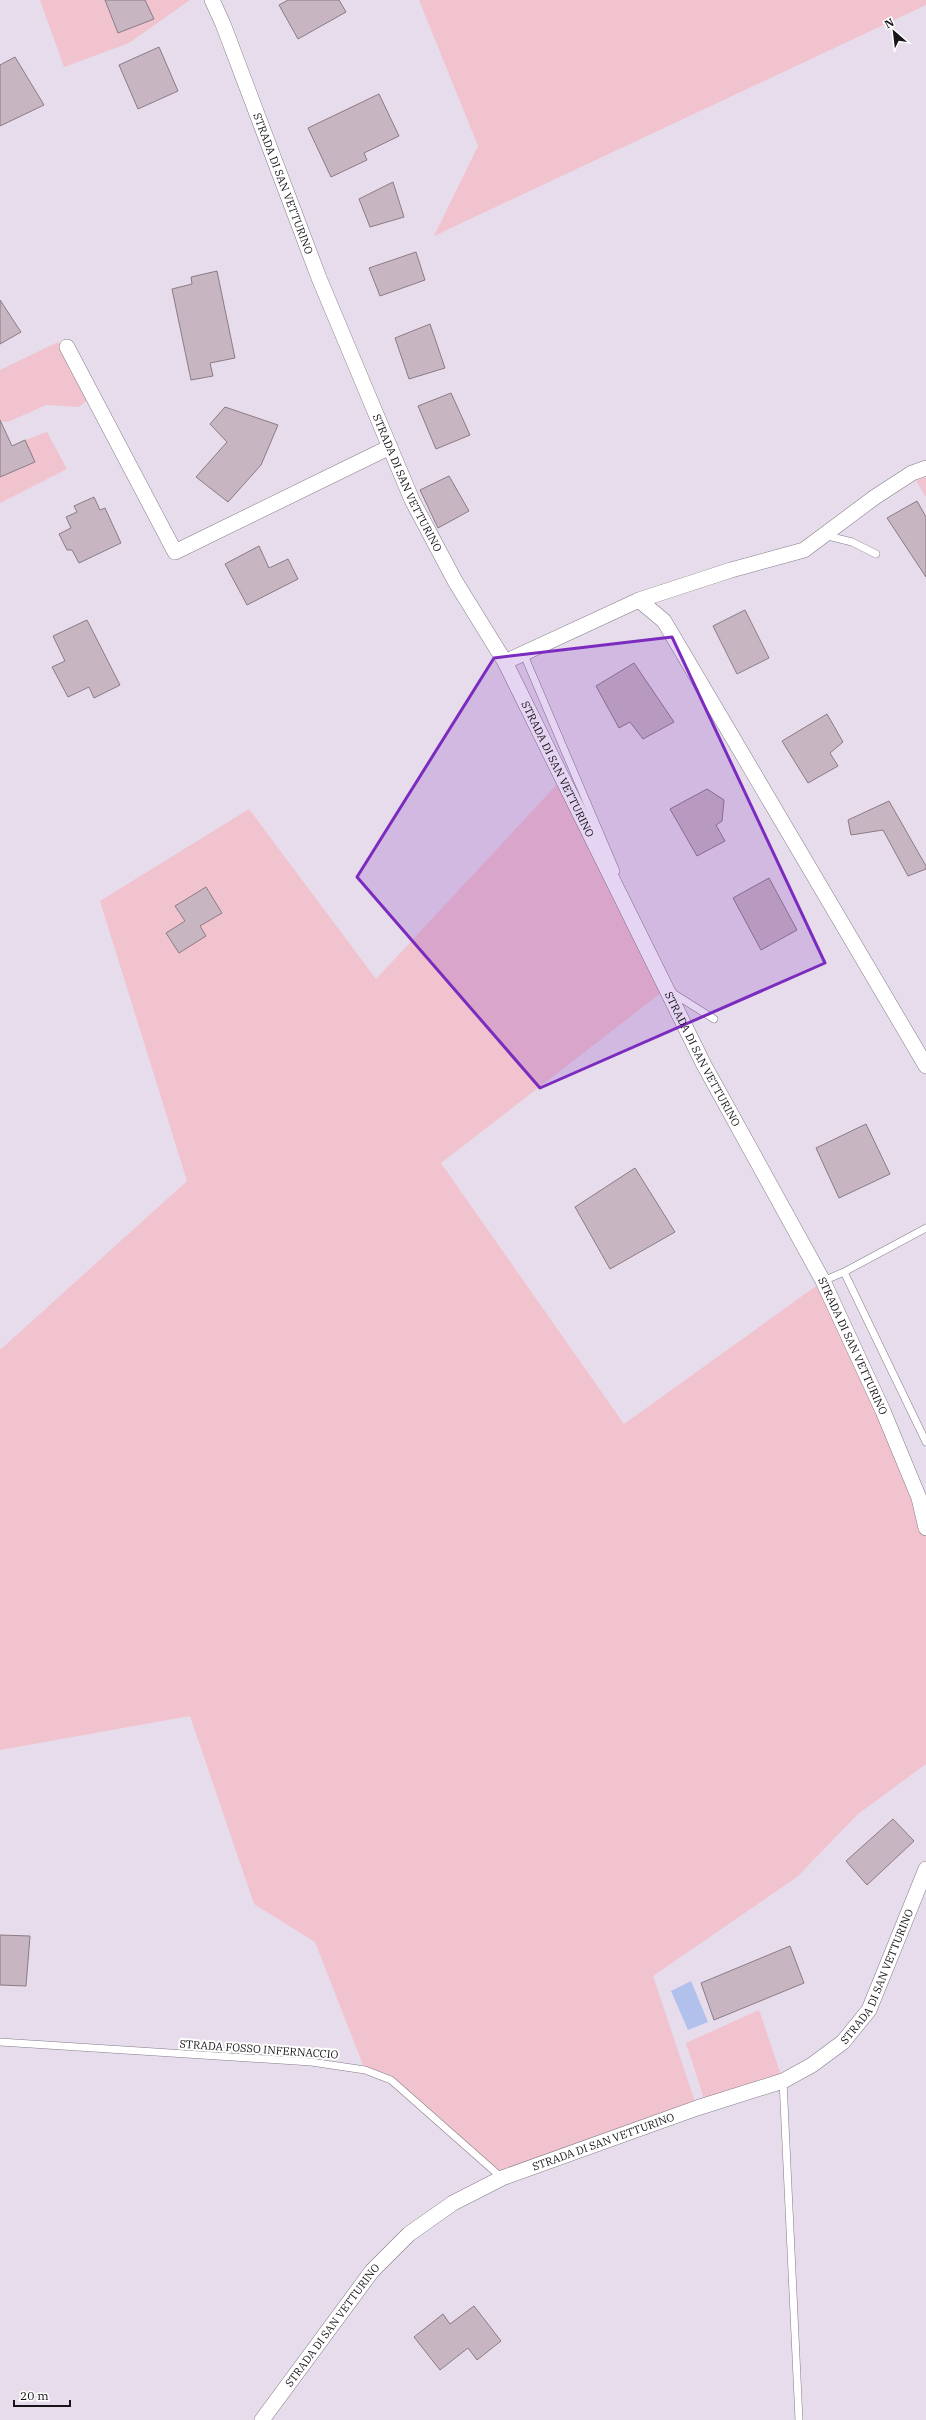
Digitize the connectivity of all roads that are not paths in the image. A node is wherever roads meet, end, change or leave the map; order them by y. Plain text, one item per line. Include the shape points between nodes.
1 (212, 0) edge
2 (67, 347) dead end
3 (390, 447) junction
4 (926, 468) edge
5 (824, 535) junction
6 (876, 554) dead end
7 (640, 600) junction
8 (524, 655) junction
9 (505, 662) junction
10 (666, 989) junction
11 (714, 1019) dead end
12 (926, 1066) edge
13 (926, 1228) edge
14 (844, 1272) junction
15 (823, 1281) junction
16 (926, 1442) edge
17 (926, 1528) edge
18 (926, 1869) edge
19 (0, 2042) edge
20 (783, 2080) junction
21 (502, 2178) junction
22 (262, 2420) edge
23 (799, 2420) edge

1 - 3 street, STRADA DI SAN VETTURINO via 319,278
2 - 3 street via 175,552
3 - 9 street, STRADA DI SAN VETTURINO via 412,500 455,580
4 - 5 street via 912,473 875,497
5 - 6 lane via 852,542
5 - 7 street via 804,550 731,570
7 - 8 street
7 - 12 street via 664,621
8 - 9 street
8 - 10 lane
9 - 10 street, STRADA DI SAN VETTURINO
10 - 11 lane
10 - 15 street, STRADA DI SAN VETTURINO via 704,1065
13 - 14 lane
14 - 15 lane
14 - 16 lane
15 - 17 street, STRADA DI SAN VETTURINO via 889,1425 919,1498
18 - 20 street, STRADA DI SAN VETTURINO via 869,2010 843,2042 812,2065
19 - 21 lane, STRADA FOSSO INFERNACCIO via 311,2062 365,2070 391,2080
20 - 21 street, STRADA DI SAN VETTURINO
20 - 23 lane
21 - 22 street, STRADA DI SAN VETTURINO via 453,2203 409,2234 372,2271

